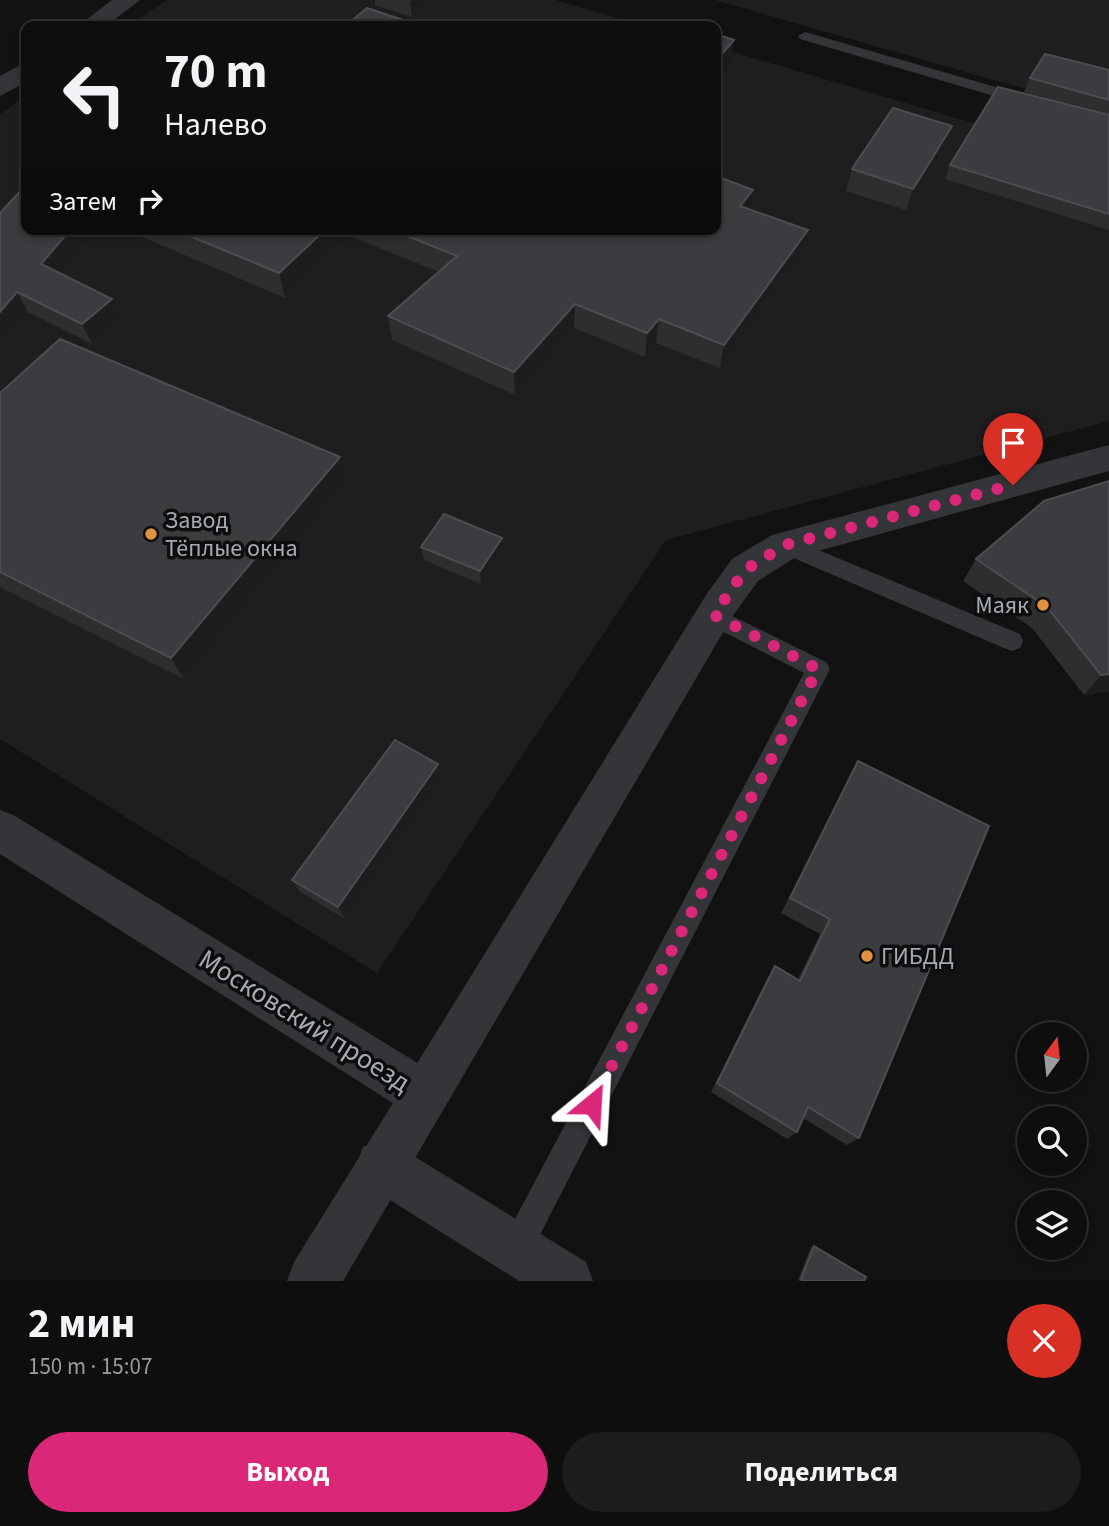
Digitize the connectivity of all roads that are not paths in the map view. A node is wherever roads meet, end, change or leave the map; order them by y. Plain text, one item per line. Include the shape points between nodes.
1 (128, 0) edge
2 (97, 21) edge
3 (805, 36) dead end
4 (21, 73) edge
5 (0, 88) edge
6 (1043, 105) edge
7 (1109, 458) edge
8 (785, 545) junction
9 (714, 615) junction
10 (1012, 641) dead end
11 (0, 830) edge
12 (425, 1095) junction
13 (381, 1165) junction
14 (516, 1249) junction
15 (313, 1281) edge
16 (566, 1281) edge

1 - 2 street
3 - 6 lane
4 - 5 street
7 - 8 street
8 - 9 street via 745,570
8 - 10 lane
9 - 12 street
9 - 14 lane via 818,669
11 - 12 street, Московский проезд
12 - 13 street, Московский проезд
13 - 14 street
13 - 15 street, Московский проезд
14 - 16 street

